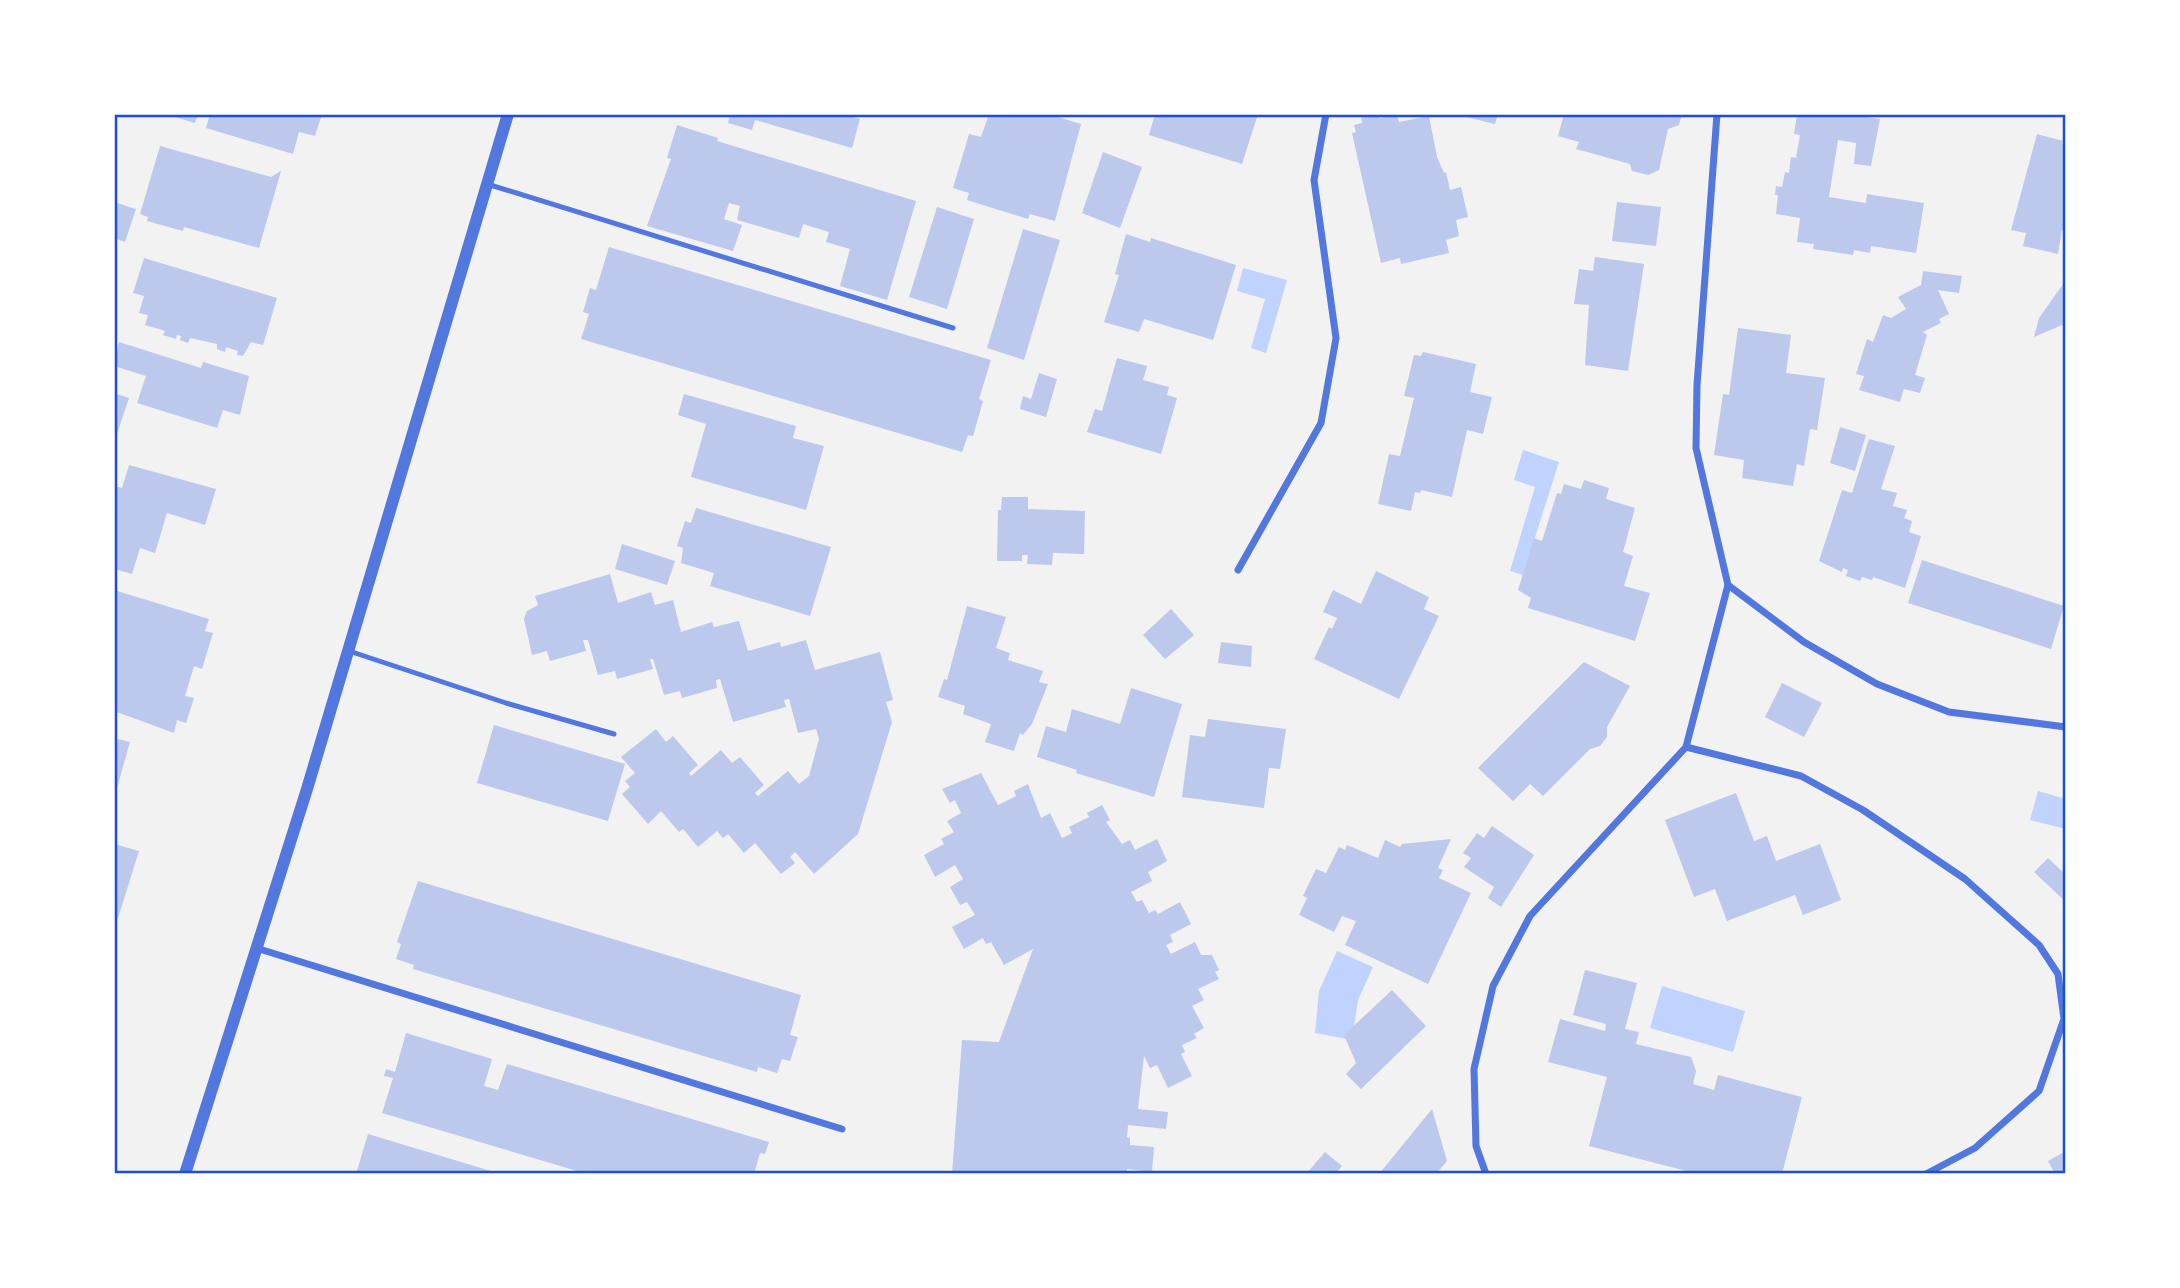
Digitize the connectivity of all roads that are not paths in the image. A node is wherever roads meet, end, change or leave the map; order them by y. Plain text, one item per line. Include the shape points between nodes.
1 (508, 114) edge
2 (1326, 114) edge
3 (1717, 114) edge
4 (487, 184) junction
5 (953, 328) dead end
6 (1238, 570) dead end
7 (1728, 586) junction
8 (349, 651) junction
9 (2066, 727) edge
10 (614, 734) dead end
11 (1686, 747) junction
12 (256, 948) junction
13 (842, 1129) dead end
14 (186, 1174) edge
15 (1486, 1174) edge
16 (1926, 1174) edge

1 - 4 street
2 - 6 street via 1314,180 1336,338 1321,423
3 - 7 street via 1696,448
4 - 5 lane
4 - 8 street
7 - 9 street via 1804,642 1878,684 1949,712
7 - 11 street
8 - 10 lane
8 - 12 street
11 - 15 street via 1530,916 1493,986 1474,1069 1476,1146
11 - 16 street via 1801,776 1863,810 1965,879 2039,945 2058,974 2064,1019 2039,1091 1975,1148
12 - 13 street
12 - 14 street

